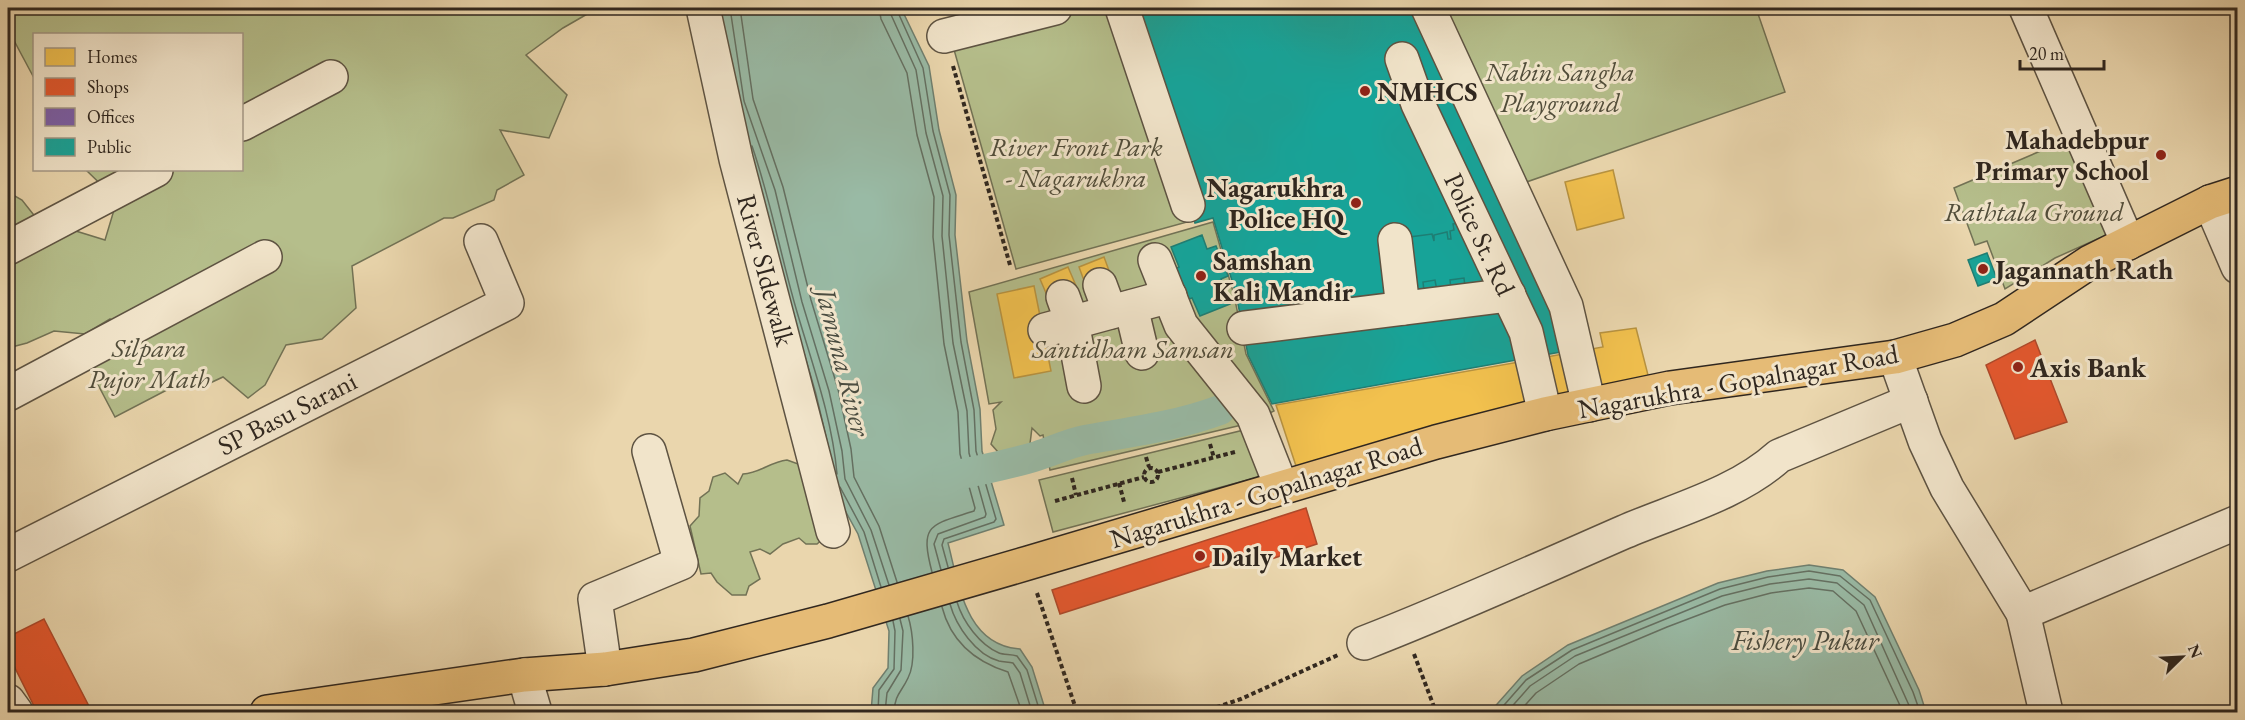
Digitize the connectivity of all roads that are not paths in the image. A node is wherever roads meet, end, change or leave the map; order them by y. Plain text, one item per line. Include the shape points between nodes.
1 (703, 8) edge
2 (1055, 8) edge
3 (1122, 8) edge
4 (1428, 8) edge
5 (2026, 8) edge
6 (944, 36) road end
7 (1402, 59) dead end
8 (331, 77) dead end
9 (243, 123) edge
10 (154, 171) edge
11 (2224, 197) edge
12 (1188, 205) dead end
13 (1395, 240) dead end
14 (481, 241) dead end
15 (2127, 243) junction
16 (8, 248) edge
17 (265, 258) dead end
18 (1155, 260) dead end
19 (2238, 267) edge
20 (1509, 295) junction
21 (1170, 296) junction
22 (1114, 301) junction
23 (1403, 308) junction
24 (1244, 328) dead end
25 (1142, 353) dead end
26 (1895, 357) junction
27 (1084, 386) dead end
28 (8, 394) edge
29 (1911, 401) junction
30 (1589, 405) junction
31 (1545, 414) junction
32 (649, 452) dead end
33 (1281, 486) junction
34 (2238, 522) edge
35 (833, 531) dead end
36 (8, 555) edge
37 (2023, 613) junction
38 (1364, 644) road end
39 (604, 669) junction
40 (524, 675) junction
41 (8, 701) edge
42 (16, 712) edge
43 (267, 712) edge
44 (535, 712) edge
45 (2046, 712) edge

1 - 35 street, River SIdewalk via 736,159
2 - 6 street
3 - 12 street
4 - 30 street via 1566,306
5 - 15 street
7 - 20 street, Police St. Rd via 1418,104
8 - 9 street
10 - 16 street
11 - 15 main road, Nagarukhra - Gopalnagar Road
11 - 19 street
13 - 23 street
14 - 36 street, SP Basu Sarani via 507,303
15 - 26 main road, Nagarukhra - Gopalnagar Road via 2090,262 2004,319 1955,340
17 - 28 street
18 - 21 street
20 - 23 street
20 - 31 street, Police St. Rd via 1526,332
21 - 22 street
21 - 33 street via 1181,325 1253,415
22 - 25 street
22 - 27 street via 1060,316
23 - 24 street
26 - 29 street
26 - 30 main road, Nagarukhra - Gopalnagar Road via 1670,388
29 - 37 street via 1947,488
29 - 38 street via 1779,456 1764,470 1704,499
30 - 31 main road, Nagarukhra - Gopalnagar Road
31 - 33 main road, Nagarukhra - Gopalnagar Road
32 - 39 street via 681,563 595,599
33 - 39 main road, Nagarukhra - Gopalnagar Road via 828,621 694,655
34 - 37 street
37 - 45 street
39 - 40 main road, Nagarukhra - Gopalnagar Road
40 - 43 main road, Nagarukhra - Gopalnagar Road
40 - 44 street
41 - 42 street

